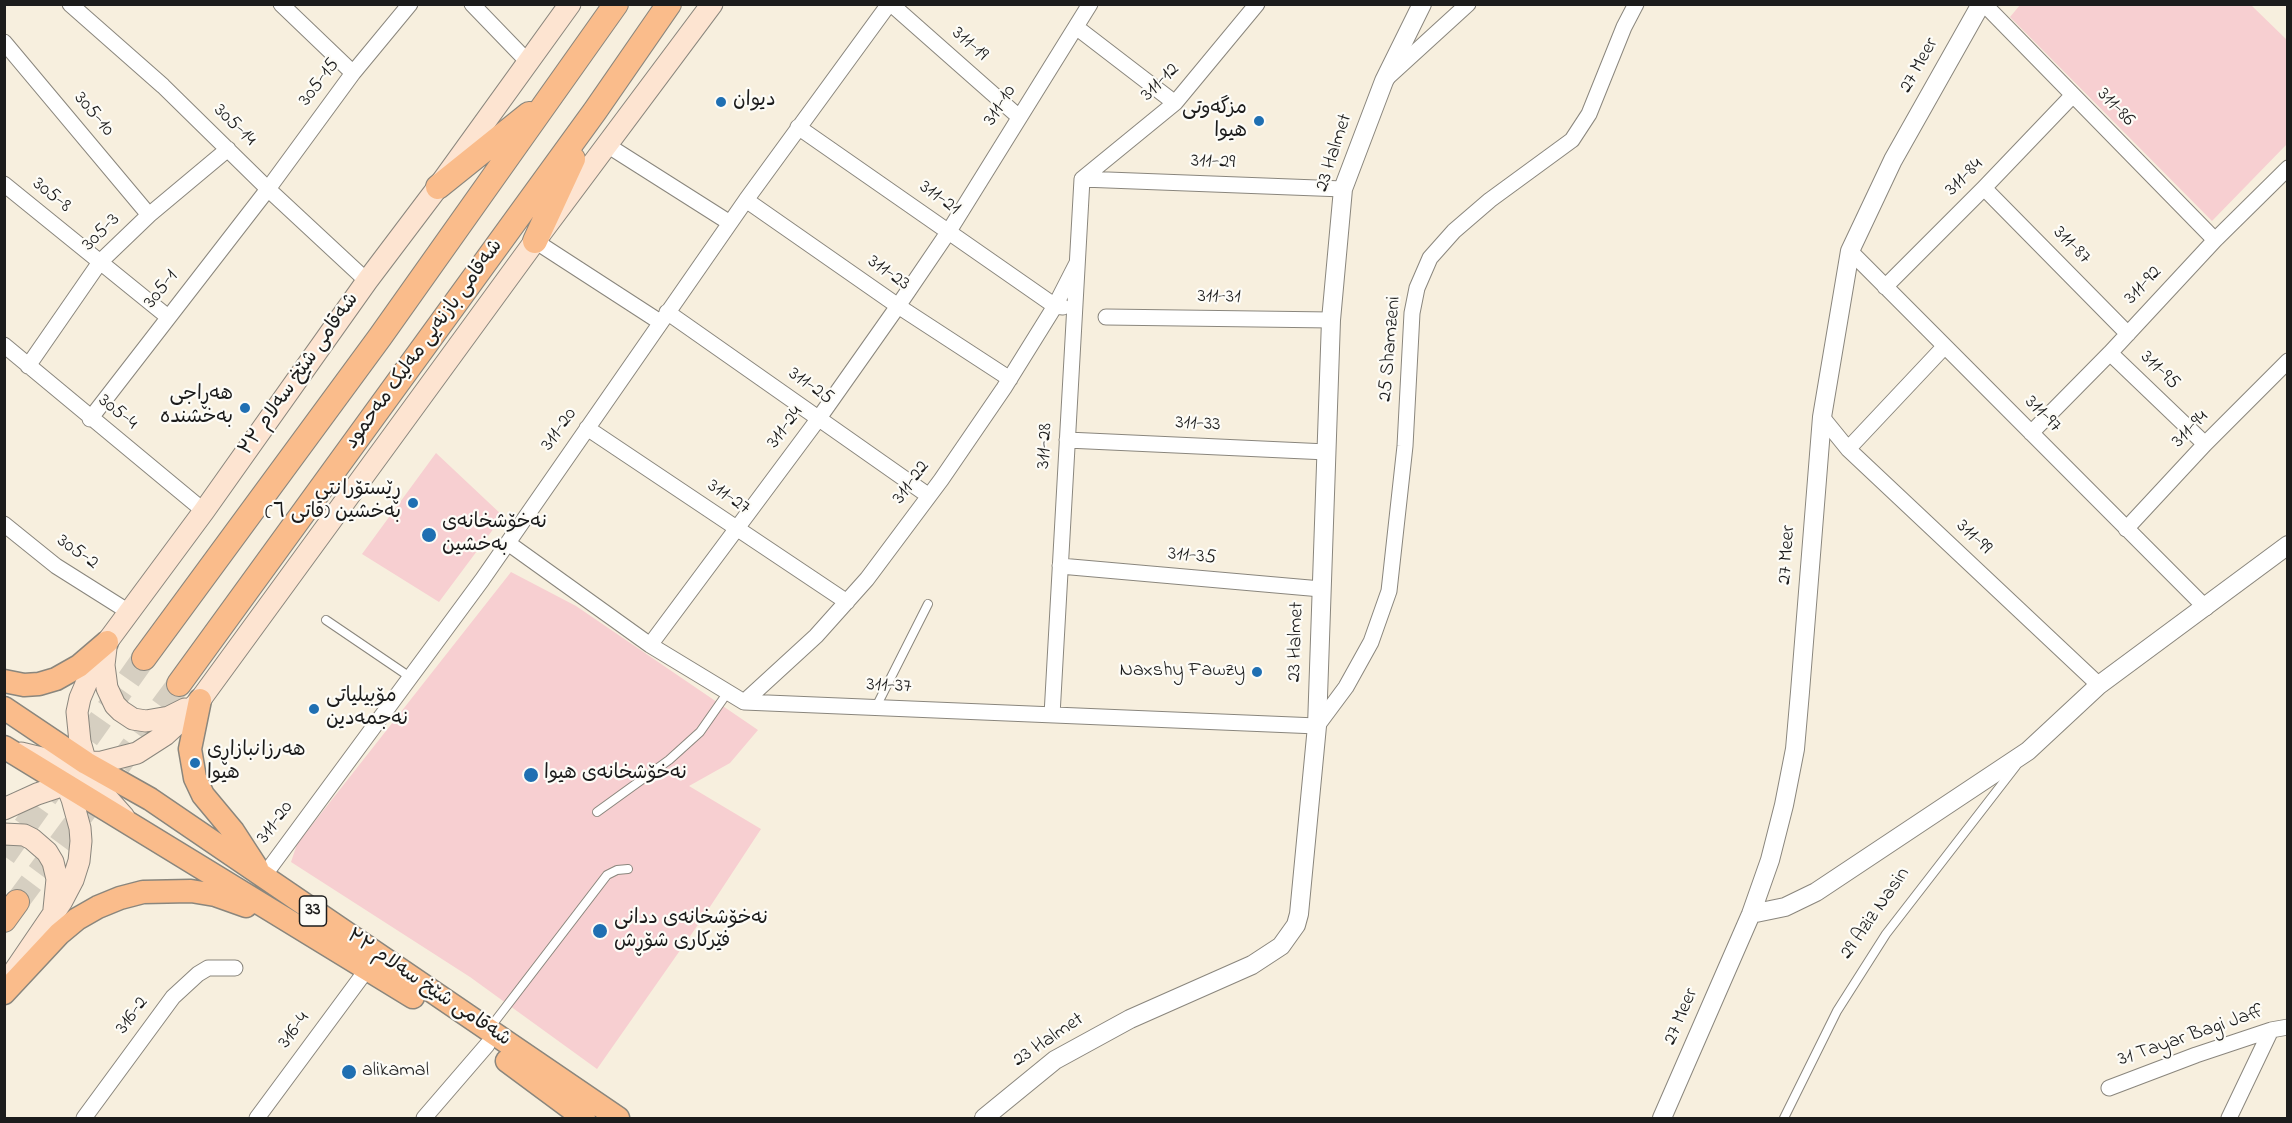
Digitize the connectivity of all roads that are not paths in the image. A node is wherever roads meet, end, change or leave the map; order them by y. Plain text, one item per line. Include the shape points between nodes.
1 (70, 4) edge
2 (282, 4) edge
3 (410, 4) edge
4 (472, 4) edge
5 (570, 4) edge
6 (616, 4) edge
7 (669, 4) edge
8 (712, 4) edge
9 (890, 4) edge
10 (1090, 4) edge
11 (1257, 4) edge
12 (1422, 4) edge
13 (1468, 4) edge
14 (1636, 4) edge
15 (1983, 4) edge
16 (1076, 27) junction
17 (4, 42) edge
18 (528, 62) junction
19 (353, 73) junction
20 (1384, 81) junction
21 (2073, 95) junction
22 (551, 96) junction
23 (1175, 103) junction
24 (595, 111) junction
25 (1019, 117) junction
26 (798, 127) junction
27 (607, 145) junction
28 (228, 149) junction
29 (2288, 168) edge
30 (1082, 179) junction
31 (4, 184) edge
32 (438, 187) junction
33 (1984, 188) junction
34 (268, 189) junction
35 (1343, 189) junction
36 (746, 200) junction
37 (149, 215) junction
38 (730, 223) junction
39 (949, 231) junction
40 (2215, 240) junction
41 (535, 241) junction
42 (1850, 251) junction
43 (100, 262) junction
44 (1077, 263) junction
45 (367, 281) junction
46 (1884, 287) junction
47 (898, 306) junction
48 (1055, 306) junction
49 (1074, 307) junction
50 (168, 317) junction
51 (664, 317) junction
52 (1106, 317) dead end
53 (1331, 320) junction
54 (2127, 334) junction
55 (4, 345) edge
56 (1944, 347) junction
57 (2110, 353) junction
58 (2288, 361) edge
59 (28, 366) junction
60 (1010, 379) junction
61 (1822, 417) junction
62 (819, 418) junction
63 (90, 419) junction
64 (587, 429) junction
65 (2031, 433) junction
66 (1067, 440) junction
67 (2205, 444) junction
68 (1848, 449) junction
69 (1327, 452) junction
70 (929, 496) junction
71 (204, 511) junction
72 (4, 524) edge
73 (738, 529) junction
74 (2126, 529) junction
75 (508, 543) junction
76 (2288, 545) edge
77 (1060, 566) junction
78 (1321, 589) junction
79 (847, 602) junction
80 (928, 604) dead end
81 (2206, 608) junction
82 (129, 612) junction
83 (326, 620) dead end
84 (107, 642) junction
85 (650, 645) junction
86 (144, 658) tunnel mouth
87 (410, 677) junction
88 (4, 681) edge
89 (179, 684) tunnel mouth
90 (2099, 685) junction
91 (728, 692) junction
92 (200, 700) junction
93 (744, 702) junction
94 (876, 707) junction
95 (4, 708) edge
96 (1052, 716) junction
97 (1317, 726) junction
98 (4, 746) edge
99 (2028, 751) junction
100 (55, 762) junction
101 (91, 773) junction
102 (66, 784) junction
103 (4, 809) edge
104 (597, 812) dead end
105 (133, 826) junction
106 (4, 834) edge
107 (628, 869) dead end
108 (263, 877) junction
109 (1751, 914) junction
110 (282, 917) junction
111 (50, 921) junction
112 (235, 968) dead end
113 (368, 968) junction
114 (4, 986) edge
115 (4, 993) edge
116 (2288, 1027) edge
117 (2271, 1030) junction
118 (488, 1038) junction
119 (2109, 1088) dead end
120 (84, 1119) edge
121 (257, 1119) edge
122 (424, 1119) edge
123 (584, 1119) edge
124 (618, 1119) edge
125 (984, 1119) edge
126 (1662, 1119) edge
127 (1784, 1119) edge
128 (2229, 1119) edge

1 - 28 street, 305-14
2 - 19 street
3 - 19 street, 305-15
4 - 18 street
5 - 18 main road, شەقامی شێخ سەلام ٣٣ / 33
6 - 22 highway, شەقامی بازنەیی مەلیک مەحمود
7 - 24 highway, شەقامی بازنەیی مەلیک مەحمود
8 - 27 main road
9 - 25 street, 311-19
9 - 26 street, 311-20
10 - 16 street, 311-10
11 - 23 street, 311-12
12 - 20 street, 23 Halmet
13 - 20 street
14 - 97 street, 25 Shamzeni via 1589,114 1572,140 1454,231 1430,258 1421,278 1412,313 1405,446 1389,591 1371,642 1346,687
15 - 21 street, 311-86
15 - 42 street, 27 Meer via 1893,160
16 - 23 street
16 - 25 street, 311-10
17 - 37 street, 305-10
18 - 32 main road, شەقامی شێخ سەلام ٣٣ / 33
19 - 34 street, 305-15
20 - 35 street, 23 Halmet
21 - 33 street, 311-84
21 - 40 street, 311-86
22 - 32 highway
22 - 86 highway, شەقامی بازنەیی مەلیک مەحمود via 360,365
23 - 30 street, 311-12
24 - 41 highway
24 - 89 highway, شەقامی بازنەیی مەلیک مەحمود
25 - 39 street, 311-10
26 - 36 street, 311-20
26 - 39 street, 311-21
27 - 38 street
27 - 41 main road
28 - 34 street, 305-14
28 - 37 street, 305-3
29 - 40 street, 311-92
30 - 35 street, 311-29
30 - 44 street, 311-28
31 - 43 street, 305-8
32 - 45 main road, شەقامی شێخ سەلام ٣٣ / 33
33 - 46 street, 311-84
33 - 54 street, 311-87
34 - 45 street, 305-14
34 - 50 street, 305-1
35 - 53 street, 23 Halmet
36 - 38 street, 311-20
36 - 47 street, 311-23
37 - 43 street, 305-3
38 - 51 street, 311-20
39 - 47 street, 311-24
39 - 48 street, 311-21
40 - 54 street, 311-92
41 - 51 street, 311-25
41 - 92 main road
42 - 46 street, 311-97
42 - 61 street, 27 Meer
43 - 50 street, 305-8
43 - 59 street, 305-3
44 - 48 street, 311-22
44 - 49 street, 311-28
45 - 71 main road, شەقامی شێخ سەلام ٣٣ / 33
46 - 56 street, 311-97
47 - 60 street, 311-23
47 - 62 street, 311-24
48 - 49 street
48 - 60 street, 311-22
49 - 66 street, 311-28
50 - 63 street, 305-1
51 - 62 street, 311-25
51 - 64 street, 311-20
52 - 53 street, 311-31
53 - 69 street, 23 Halmet
54 - 57 street, 311-92
55 - 59 street, 305-4
56 - 65 street, 311-97
56 - 68 street
57 - 65 street, 311-92
57 - 67 street, 311-95
58 - 67 street, 311-94
59 - 63 street, 305-4
60 - 70 street, 311-22
61 - 68 street, 311-99
61 - 109 street, 27 Meer via 1795,749 1770,860
62 - 70 street, 311-25
62 - 73 street, 311-24
63 - 71 street, 305-4
64 - 73 street, 311-27
64 - 75 street, 311-20
65 - 74 street, 311-97
66 - 69 street, 311-33
66 - 77 street, 311-28
67 - 74 street, 311-94
68 - 90 street, 311-99
69 - 78 street, 23 Halmet
70 - 79 street, 311-22
71 - 82 main road, شەقامی شێخ سەلام ٣٣ / 33
72 - 82 street, 305-2 via 56,566
73 - 79 street, 311-27
73 - 85 street, 311-24
74 - 81 street, 311-97
75 - 85 street, 311-37
75 - 87 street, 311-20
76 - 81 street, 29 Aziz Nasin
77 - 78 street, 311-35
77 - 96 street, 311-28
78 - 97 street, 23 Halmet
79 - 93 street, 311-22
80 - 94 lane
81 - 90 street, 29 Aziz Nasin
82 - 84 main road, شەقامی شێخ سەلام ٣٣ / 33
83 - 87 lane
84 - 88 main road via 56,679 24,686
84 - 92 main road via 107,688 115,705 127,715 146,721 160,720
84 - 101 main road, شەقامی شێخ سەلام ٣٣ / 33 via 85,683 77,712 80,742
85 - 91 street, 311-37
87 - 108 street, 311-20
90 - 99 street, 29 Aziz Nasin
91 - 93 street, 311-37
91 - 104 lane via 700,732 669,760
92 - 101 main road via 150,746
92 - 108 main road via 190,749 195,778 203,795
93 - 94 street, 311-37
94 - 96 street, 311-37
95 - 100 main road via 38,738
95 - 101 main road, شەقامی شێخ سەلام ٣٣ / 33
96 - 97 street, 311-37
97 - 125 street, 23 Halmet via 1299,914 1289,937 1252,965 1130,1018 1083,1043 1048,1066
98 - 100 main road
98 - 102 main road, شەقامی شێخ سەلام ٣٣ / 33
99 - 109 street, 29 Aziz Nasin via 1816,892 1785,907
99 - 127 lane, 29 Aziz Nasin via 1886,934 1837,1011
100 - 101 main road
100 - 102 main road
101 - 102 main road
101 - 105 main road, شەقامی شێخ سەلام ٣٣ / 33
101 - 108 main road, شەقامی شێخ سەلام ٣٣ / 33 via 150,799
102 - 103 main road
102 - 105 main road, شەقامی شێخ سەلام ٣٣ / 33
102 - 111 main road via 77,814 79,861
105 - 110 main road, شەقامی شێخ سەلام ٣٣ / 33
106 - 111 main road via 32,839 53,862 57,887
107 - 118 lane via 607,875
108 - 118 main road, شەقامی شێخ سەلام ٣٣ / 33
109 - 126 street, 27 Meer
110 - 113 main road, شەقامی شێخ سەلام ٣٣ / 33
110 - 115 main road via 191,891 143,892 120,898 77,919
111 - 114 main road
112 - 120 street, 316-2 via 208,968 173,997
113 - 118 main road, شەقامی شێخ سەلام ٣٣ / 33
113 - 121 street, 316-4
116 - 117 street, 31 Tayar Bagi Jaff
117 - 119 street, 31 Tayar Bagi Jaff
117 - 128 street
118 - 122 street
118 - 123 main road, شەقامی شێخ سەلام ٣٣ / 33
118 - 124 main road, شەقامی شێخ سەلام ٣٣ / 33

